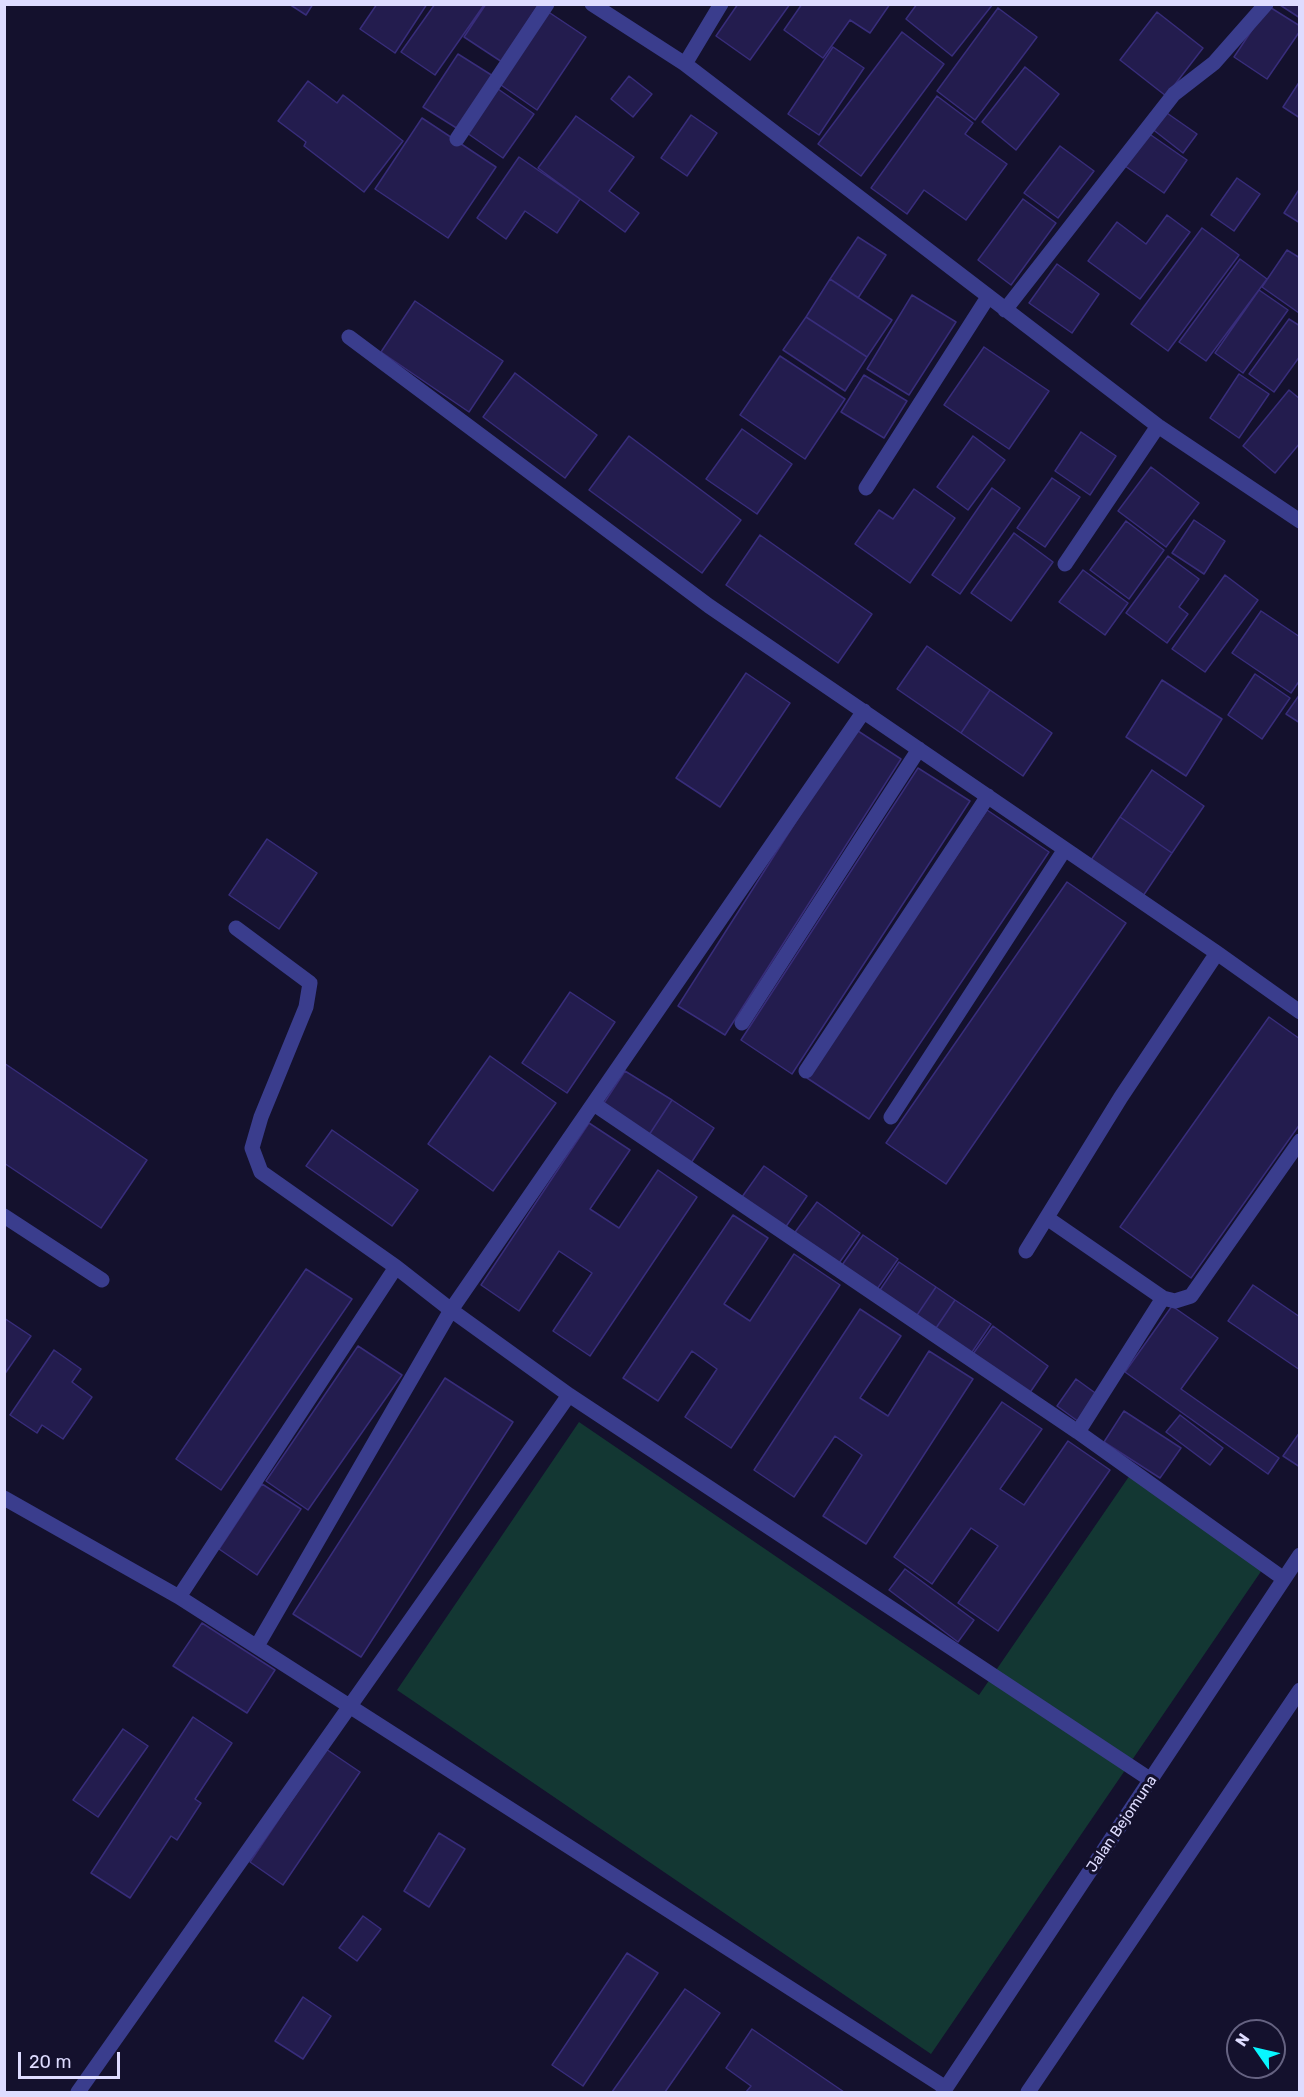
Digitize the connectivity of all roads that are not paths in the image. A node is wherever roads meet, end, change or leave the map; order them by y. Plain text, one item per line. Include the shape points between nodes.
1 (547, 4) edge
2 (592, 4) edge
3 (722, 4) edge
4 (1266, 4) edge
5 (685, 64) junction
6 (457, 140) dead end
7 (988, 297) junction
8 (1005, 310) junction
9 (349, 337) dead end
10 (1158, 426) junction
11 (866, 488) dead end
12 (1299, 521) edge
13 (1065, 564) dead end
14 (864, 711) junction
15 (919, 749) junction
16 (987, 796) junction
17 (1065, 849) junction
18 (236, 928) dead end
19 (1216, 952) junction
20 (1299, 1012) edge
21 (742, 1023) dead end
22 (806, 1071) dead end
23 (594, 1104) junction
24 (891, 1117) dead end
25 (1299, 1142) edge
26 (4, 1216) edge
27 (1047, 1218) junction
28 (1026, 1251) dead end
29 (396, 1267) junction
30 (102, 1280) dead end
31 (1163, 1298) junction
32 (451, 1310) junction
33 (569, 1395) junction
34 (1078, 1432) junction
35 (4, 1498) edge
36 (1299, 1556) edge
37 (1284, 1579) junction
38 (179, 1597) junction
39 (257, 1647) junction
40 (1299, 1690) edge
41 (350, 1708) junction
42 (1151, 1780) junction
43 (945, 2090) edge
44 (78, 2092) edge
45 (1028, 2092) edge

1 - 6 street
2 - 5 street
3 - 5 street
4 - 8 street via 1214,63 1174,94
5 - 7 street
7 - 8 street
7 - 11 street
8 - 10 street
9 - 14 street via 709,606
10 - 12 street
10 - 13 street
14 - 15 street
14 - 23 street
15 - 16 street
15 - 21 street
16 - 17 street
16 - 22 street
17 - 19 street
17 - 24 street
18 - 29 street via 310,983 306,1007 252,1148 261,1172
19 - 20 street
19 - 27 street
23 - 32 street
23 - 34 street
25 - 31 street via 1191,1296 1175,1301
26 - 30 street
27 - 28 street
27 - 31 street
29 - 32 street
29 - 38 street
31 - 34 street
32 - 33 street
32 - 39 street
33 - 41 street
33 - 42 street
34 - 37 street
35 - 38 street
36 - 37 street, Jalan Bejomuna
37 - 42 street, Jalan Bejomuna
38 - 39 street
39 - 41 street
40 - 45 street
41 - 43 street
41 - 44 street
42 - 43 street, Jalan Bejomuna

